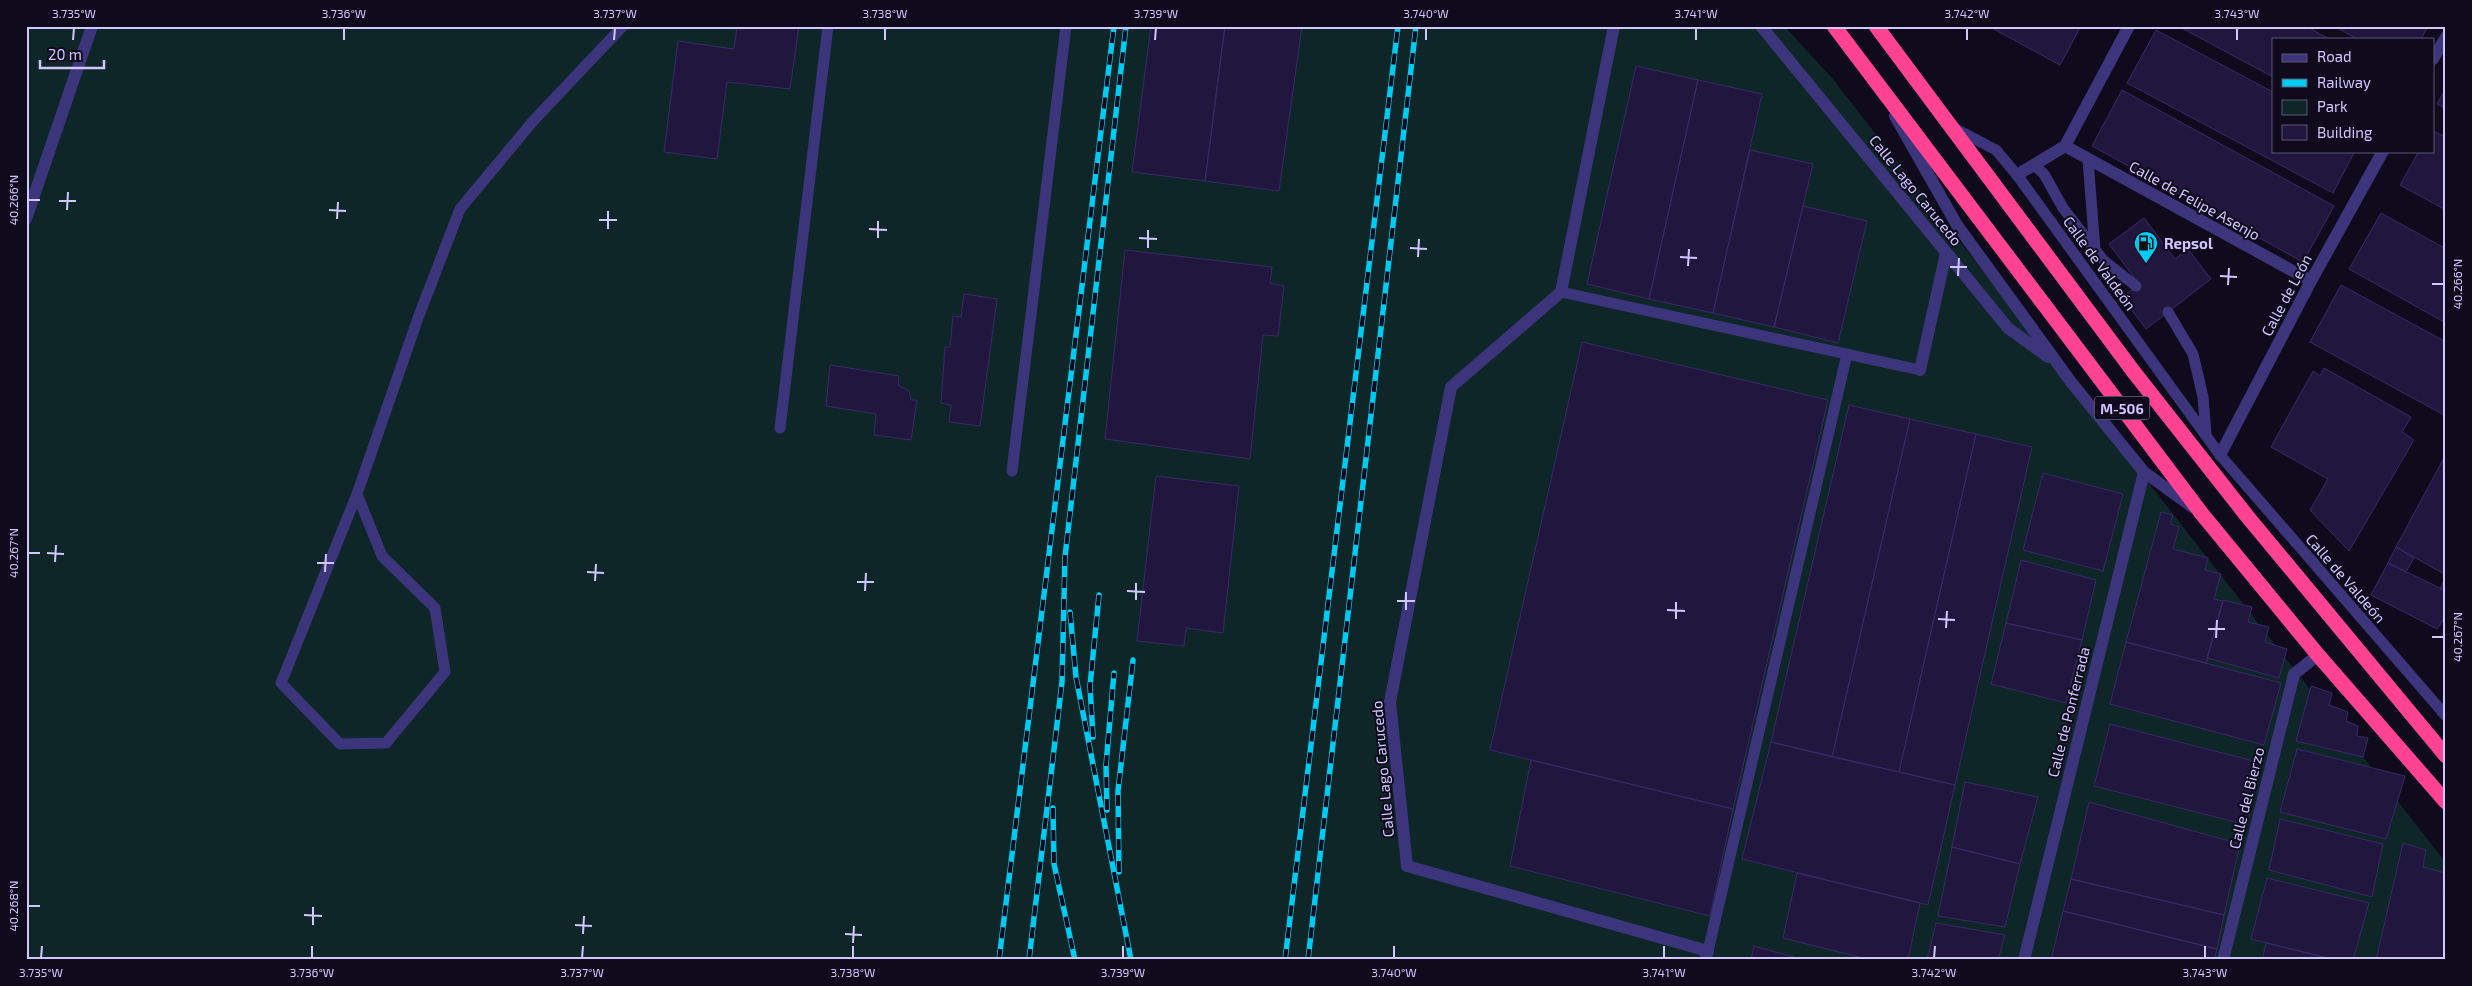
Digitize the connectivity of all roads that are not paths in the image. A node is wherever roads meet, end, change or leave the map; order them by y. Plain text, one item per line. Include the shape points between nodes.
1 (92, 26) edge
2 (623, 26) edge
3 (828, 26) edge
4 (1066, 26) edge
5 (1614, 26) edge
6 (1761, 26) edge
7 (1834, 26) edge
8 (1876, 26) edge
9 (2130, 26) edge
10 (2446, 36) edge
11 (2434, 57) edge
12 (1869, 70) junction
13 (1952, 127) junction
14 (2065, 146) junction
15 (2381, 152) edge
16 (2088, 160) junction
17 (2034, 165) junction
18 (2017, 175) junction
19 (26, 219) edge
20 (2095, 250) junction
21 (1946, 253) junction
22 (2311, 282) junction
23 (2136, 286) dead end
24 (1561, 292) junction
25 (2168, 312) dead end
26 (1847, 354) junction
27 (2057, 363) junction
28 (1920, 370) joint
29 (780, 428) dead end
30 (2206, 436) junction
31 (2220, 455) junction
32 (1012, 471) dead end
33 (2144, 472) junction
34 (357, 494) junction
35 (2202, 514) junction
36 (2318, 655) junction
37 (2444, 712) edge
38 (2446, 756) edge
39 (2446, 802) edge
40 (1706, 955) edge
41 (2024, 960) edge
42 (2223, 960) edge

1 - 19 street
2 - 34 lane via 534,120 460,209
3 - 29 lane
4 - 32 lane
5 - 24 street
6 - 21 street, Calle Lago Carucedo
7 - 12 highway, M-506
8 - 13 highway, M-506
9 - 14 street
10 - 11 street
12 - 27 street via 1957,225
12 - 35 highway, M-506
13 - 18 lane, Calle de Valdeón via 1996,150
13 - 38 highway, M-506 via 2241,508
14 - 16 street, Calle de Felipe Asenjo
14 - 17 street
15 - 22 street, Calle de León
16 - 20 lane, Calle de Valdeón
16 - 22 street, Calle de Felipe Asenjo
17 - 18 street
17 - 20 lane, Calle de Valdeón via 2044,174 2063,208
18 - 30 lane, Calle de Valdeón
20 - 23 lane, Calle de Valdeón
21 - 27 street, Calle Lago Carucedo via 2008,328
21 - 28 street
22 - 31 street, Calle de León
24 - 26 lane
24 - 40 street, Calle Lago Carucedo via 1451,387 1390,702 1407,866
25 - 30 lane via 2193,354 2203,397
26 - 28 lane
26 - 40 lane
27 - 33 street
30 - 31 lane, Calle de Valdeón
31 - 37 lane, Calle de Valdeón
33 - 35 street
33 - 41 street, Calle de Ponferrada
34 - 34 lane via 281,683 340,744 386,743 445,672 435,608 382,556
35 - 36 highway, M-506
36 - 39 highway, M-506
36 - 42 street, Calle del Bierzo via 2294,674

